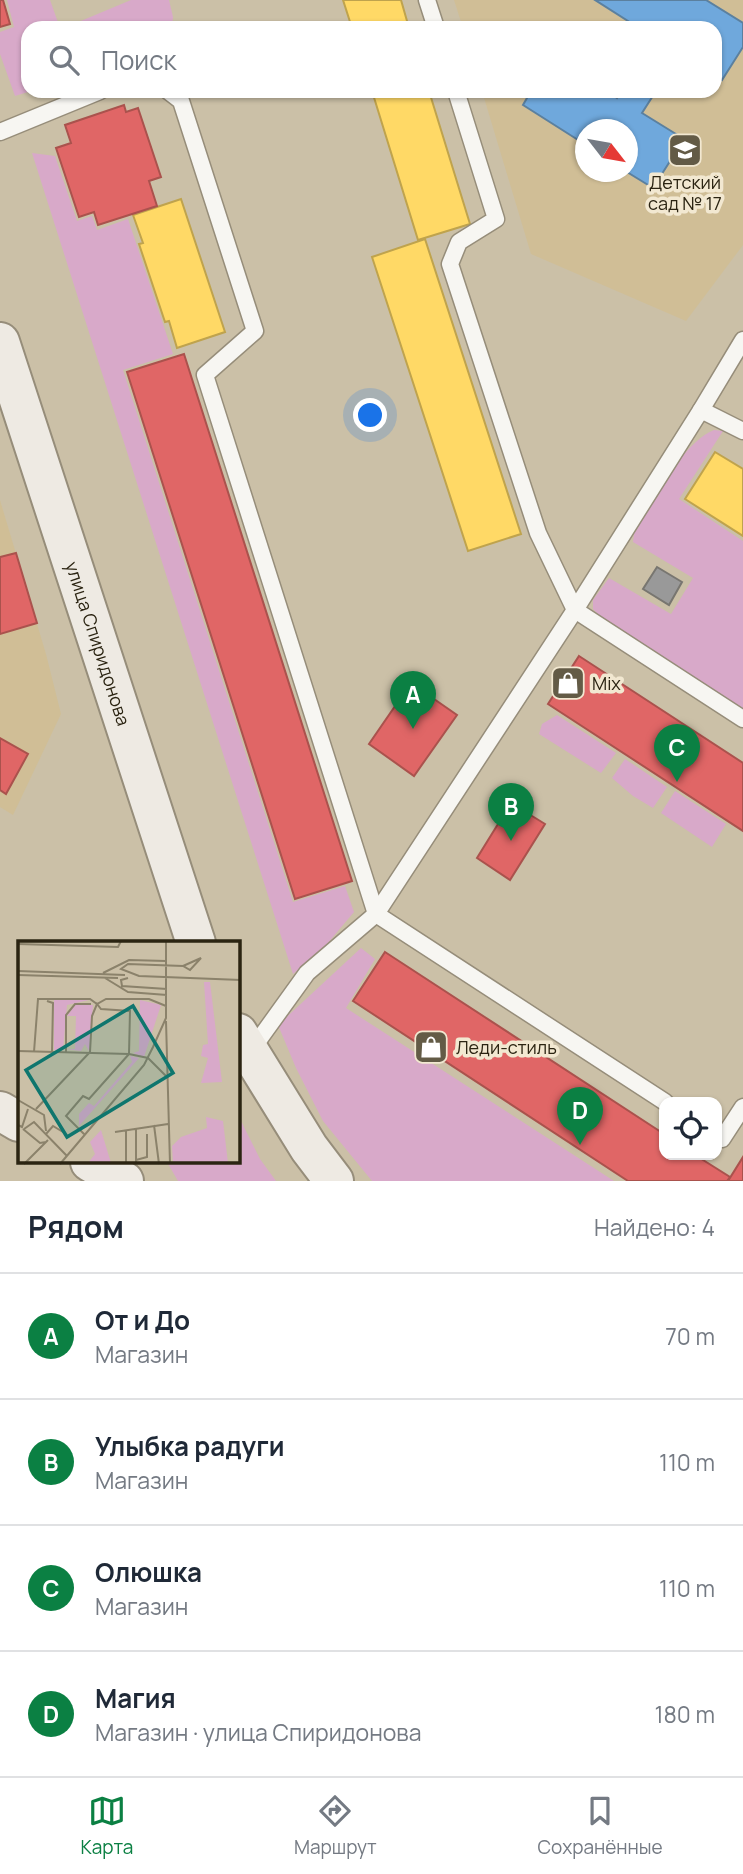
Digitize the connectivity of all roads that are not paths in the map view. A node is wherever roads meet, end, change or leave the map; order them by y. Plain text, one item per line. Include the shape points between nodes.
1 (427, 0) edge
2 (434, 21) edge
3 (83, 98) edge
4 (177, 98) edge
5 (458, 98) edge
6 (0, 132) edge
7 (743, 340) edge
8 (0, 342) edge
9 (701, 411) junction
10 (743, 431) edge
11 (575, 610) junction
12 (743, 719) edge
13 (376, 914) junction
14 (195, 941) edge
15 (242, 1045) edge
16 (659, 1098) edge
17 (743, 1107) edge
18 (722, 1139) edge
19 (94, 1164) edge
20 (134, 1164) edge
21 (124, 1181) edge
22 (144, 1181) edge
23 (334, 1181) edge

1 - 2 lane
3 - 6 lane
4 - 13 lane via 255,331 205,374
5 - 11 lane via 496,219 458,242 450,264 538,533
7 - 9 lane
8 - 14 street, улица Спиридонова
9 - 10 lane
9 - 11 lane
11 - 12 lane
11 - 13 lane
13 - 15 lane via 307,973
13 - 16 lane
15 - 23 street
17 - 18 lane
19 - 21 street
20 - 22 street

